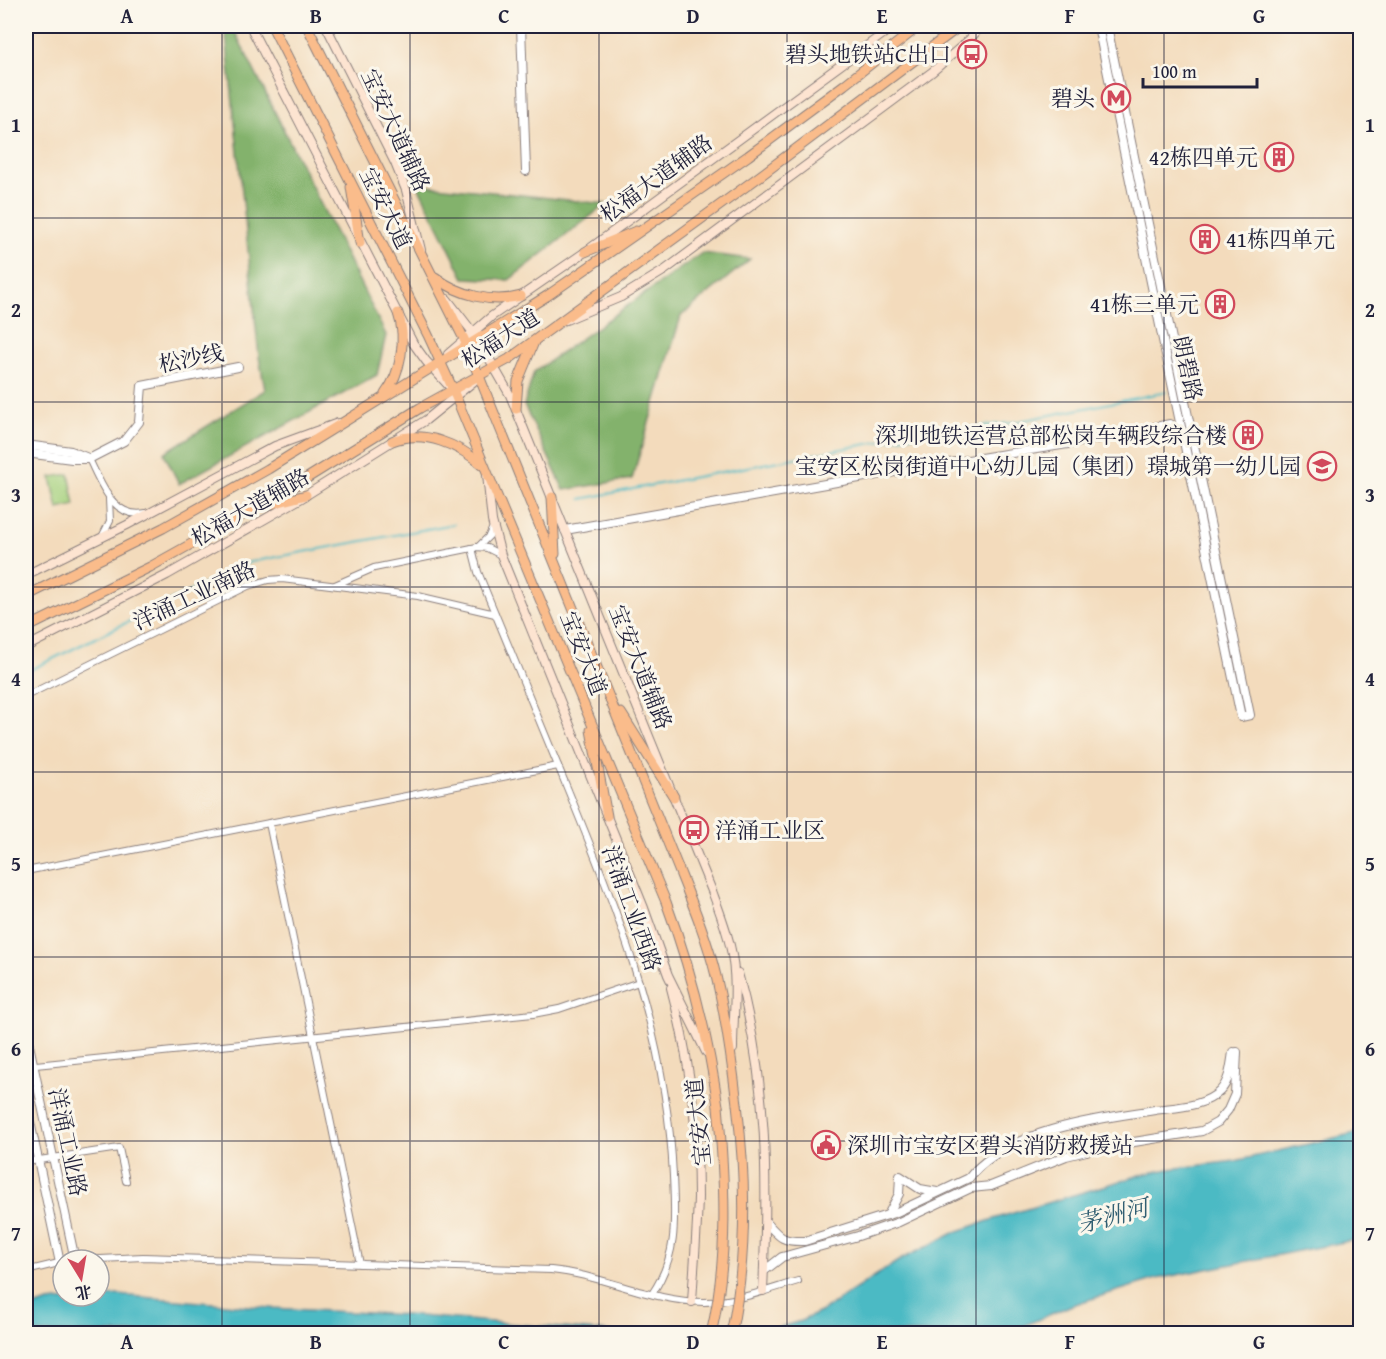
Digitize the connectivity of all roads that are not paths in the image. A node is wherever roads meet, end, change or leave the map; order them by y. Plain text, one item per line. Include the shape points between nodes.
1 (250, 26) edge
2 (272, 26) edge
3 (307, 26) edge
4 (326, 26) edge
5 (521, 26) edge
6 (894, 26) edge
7 (919, 26) edge
8 (960, 26) edge
9 (981, 26) edge
10 (1098, 26) edge
11 (1107, 26) edge
12 (526, 171) dead end
13 (349, 176) junction
14 (653, 224) junction
15 (360, 243) junction
16 (585, 252) junction
17 (422, 253) junction
18 (433, 275) junction
19 (521, 296) junction
20 (398, 314) junction
21 (560, 322) junction
22 (471, 339) junction
23 (535, 340) junction
24 (436, 364) junction
25 (238, 367) dead end
26 (495, 367) junction
27 (480, 376) junction
28 (455, 393) junction
29 (383, 397) junction
30 (516, 409) junction
31 (344, 421) junction
32 (1170, 424) dead end
33 (393, 441) junction
34 (26, 445) edge
35 (26, 453) edge
36 (89, 459) junction
37 (487, 468) junction
38 (306, 495) junction
39 (552, 497) junction
40 (109, 498) junction
41 (152, 511) junction
42 (251, 511) junction
43 (493, 527) junction
44 (565, 530) junction
45 (101, 537) junction
46 (475, 548) junction
47 (501, 555) junction
48 (558, 569) junction
49 (26, 575) edge
50 (334, 585) junction
51 (26, 596) edge
52 (495, 614) junction
53 (26, 628) edge
54 (26, 647) edge
55 (607, 690) junction
56 (26, 696) edge
57 (583, 702) junction
58 (558, 766) junction
59 (674, 797) junction
60 (606, 816) junction
61 (269, 823) junction
62 (26, 870) edge
63 (731, 949) junction
64 (663, 962) junction
65 (639, 982) junction
66 (26, 1031) edge
67 (312, 1037) junction
68 (29, 1065) edge
69 (712, 1066) junction
70 (734, 1077) junction
71 (26, 1103) edge
72 (52, 1157) junction
73 (38, 1160) junction
74 (26, 1162) edge
75 (126, 1181) dead end
76 (939, 1192) junction
77 (888, 1215) junction
78 (766, 1222) junction
79 (58, 1248) edge
80 (72, 1248) edge
81 (111, 1258) edge
82 (360, 1264) junction
83 (51, 1265) edge
84 (26, 1271) edge
85 (764, 1271) junction
86 (798, 1281) dead end
87 (763, 1291) junction
88 (652, 1294) junction
89 (692, 1302) junction
90 (711, 1334) edge
91 (731, 1334) edge

1 - 15 main road
2 - 13 main road, 宝安大道
3 - 17 main road, 宝安大道
4 - 17 main road, 宝安大道辅路 via 395,163
5 - 12 street
6 - 16 main road, 松福大道辅路
7 - 14 main road, 松福大道
8 - 21 main road, 松福大道
9 - 21 main road via 932,72 665,270 621,297
10 - 11 street, 朗碧路 via 1241,717 1250,715
13 - 15 main road
13 - 24 main road, 宝安大道
14 - 16 main road
14 - 22 main road, 松福大道 via 547,297
15 - 20 main road
16 - 19 main road, 松福大道辅路
17 - 18 main road, 宝安大道
18 - 19 main road via 456,289 483,297
18 - 22 main road, 宝安大道
19 - 22 main road, 松福大道辅路
20 - 24 main road via 416,348
20 - 29 main road via 402,329 400,352 395,375
21 - 23 main road, 松福大道
22 - 24 main road, 松福大道
22 - 26 main road, 宝安大道辅路
22 - 27 main road, 宝安大道
23 - 26 main road, 松福大道
23 - 30 main road via 518,381
24 - 28 main road, 宝安大道
24 - 29 main road, 松福大道
25 - 36 street, 松沙线 via 142,386 139,422 124,441
26 - 27 main road, 松福大道
26 - 30 main road, 宝安大道辅路
27 - 28 main road, 松福大道
27 - 48 main road, 宝安大道
28 - 33 main road, 松福大道辅路 via 426,420
28 - 37 main road, 宝安大道
28 - 42 main road, 松福大道 via 420,408
29 - 31 main road, 松福大道
30 - 39 main road, 宝安大道辅路
31 - 41 main road, 松福大道辅路 via 275,446
31 - 51 main road, 松福大道 via 213,500
32 - 44 street
33 - 37 main road via 435,439 461,450
33 - 38 main road, 松福大道辅路
34 - 36 street via 71,451
35 - 36 street
36 - 40 street
37 - 43 main road
37 - 57 main road, 宝安大道
38 - 42 main road
38 - 54 main road, 松福大道辅路 via 193,561
39 - 44 main road, 宝安大道辅路
39 - 48 main road
40 - 41 street via 129,513
40 - 45 street via 110,521
41 - 45 main road, 松福大道辅路
42 - 53 main road, 松福大道 via 150,567
43 - 46 street via 486,540
43 - 47 main road
44 - 59 main road, 宝安大道辅路
45 - 49 main road, 松福大道辅路
46 - 47 street via 487,548
46 - 50 street via 374,568
46 - 52 street, 洋涌工业西路 via 478,572
47 - 60 main road
48 - 55 main road, 宝安大道
50 - 52 street, 洋涌工业南路 via 418,596
50 - 56 street, 洋涌工业南路 via 282,579 254,583
52 - 58 street, 洋涌工业西路
55 - 59 main road
55 - 70 main road, 宝安大道 via 705,940 720,993
57 - 60 main road
57 - 69 main road, 宝安大道 via 679,938
58 - 61 street
58 - 65 street, 洋涌工业西路 via 609,890
59 - 63 main road, 宝安大道辅路
60 - 64 main road
61 - 62 street
61 - 67 street
63 - 70 main road, 宝安大道辅路 via 735,990
63 - 78 main road via 747,1009 760,1084
64 - 69 main road
64 - 89 main road via 681,1035 694,1122 698,1198
65 - 67 street via 541,1013
65 - 88 street, 洋涌工业西路 via 665,1087 674,1191 671,1254
66 - 68 street, 洋涌工业路
67 - 68 street
67 - 82 street
68 - 72 street, 洋涌工业路
69 - 90 main road, 宝安大道, bridge via 722,1156 724,1229
70 - 91 main road, 宝安大道, bridge via 742,1209 739,1279
71 - 73 street, 洋涌工业路
72 - 73 street
72 - 75 street via 118,1148
72 - 80 street, 洋涌工业路
73 - 74 street
73 - 79 street, 洋涌工业路
76 - 77 street
76 - 77 street via 920,1189 900,1176 899,1194
76 - 85 street via 969,1178 995,1155 1070,1124 1197,1104 1211,1098 1222,1090 1229,1077 1235,1052 1235,1094 1218,1122 1202,1131 1066,1156 991,1186 971,1188 899,1222 782,1257
77 - 78 street via 789,1242
78 - 85 main road
81 - 82 street
82 - 88 street via 551,1270
83 - 84 street
85 - 87 main road
86 - 87 street
87 - 89 street via 723,1301
88 - 89 street

